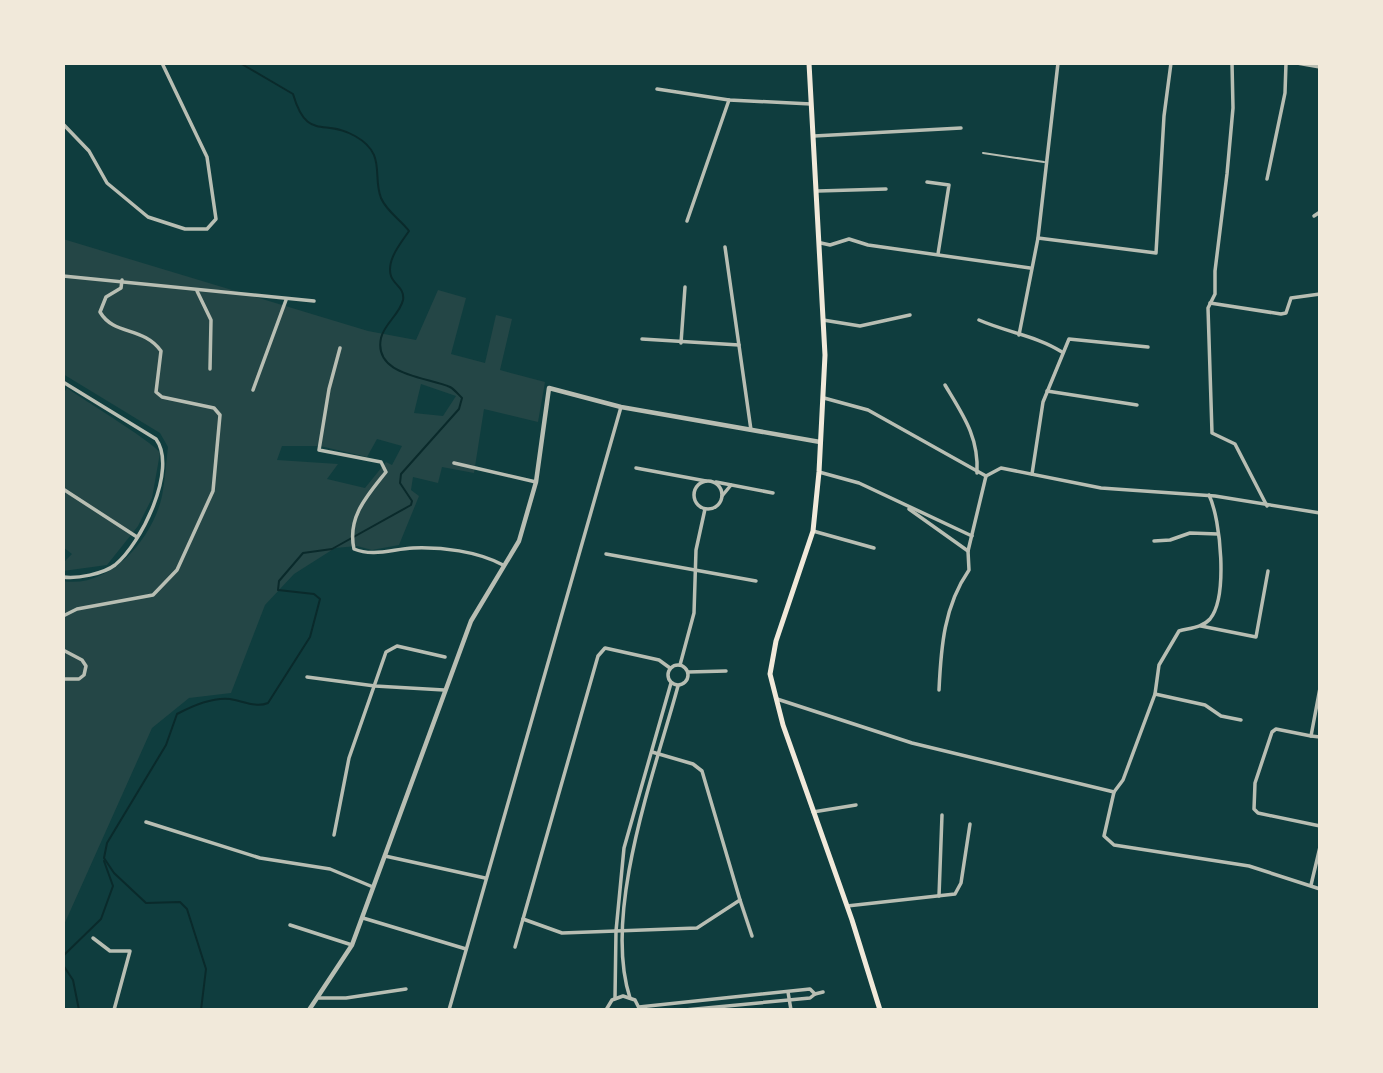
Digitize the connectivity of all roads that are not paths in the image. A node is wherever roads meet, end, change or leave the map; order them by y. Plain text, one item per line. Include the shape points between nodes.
1 (162, 63) edge
2 (809, 63) edge
3 (1058, 63) edge
4 (1171, 63) edge
5 (1231, 63) edge
6 (1286, 63) edge
7 (1297, 63) edge
8 (1320, 67) edge
9 (657, 89) dead end
10 (729, 100) junction
11 (813, 104) junction
12 (63, 124) edge
13 (961, 128) dead end
14 (814, 136) junction
15 (983, 153) dead end
16 (1046, 163) junction
17 (1267, 179) dead end
18 (927, 181) dead end
19 (886, 189) dead end
20 (818, 191) junction
21 (1320, 212) edge
22 (1314, 216) dead end
23 (687, 221) dead end
24 (1038, 238) junction
25 (821, 243) junction
26 (725, 247) dead end
27 (938, 254) junction
28 (1030, 268) junction
29 (63, 276) edge
30 (122, 280) junction
31 (685, 287) dead end
32 (197, 291) junction
33 (1320, 294) edge
34 (286, 300) junction
35 (313, 301) dead end
36 (1210, 303) junction
37 (910, 315) dead end
38 (823, 320) junction
39 (979, 320) dead end
40 (1019, 335) junction
41 (642, 339) dead end
42 (681, 343) junction
43 (738, 345) junction
44 (1148, 347) dead end
45 (340, 348) dead end
46 (1062, 352) junction
47 (210, 369) dead end
48 (63, 382) edge
49 (945, 385) dead end
50 (253, 390) dead end
51 (1046, 391) junction
52 (824, 398) junction
53 (1137, 405) dead end
54 (621, 407) junction
55 (751, 432) junction
56 (820, 442) junction
57 (454, 463) dead end
58 (636, 468) dead end
59 (819, 472) junction
60 (977, 473) junction
61 (1032, 474) junction
62 (986, 475) junction
63 (690, 478) junction
64 (706, 481) junction
65 (536, 482) junction
66 (715, 482) junction
67 (731, 485) junction
68 (63, 489) edge
69 (695, 491) junction
70 (773, 493) dead end
71 (1209, 495) junction
72 (722, 496) junction
73 (905, 505) junction
74 (1267, 506) junction
75 (705, 509) junction
76 (1320, 513) edge
77 (813, 531) junction
78 (1218, 534) junction
79 (972, 536) junction
80 (137, 537) junction
81 (1154, 541) dead end
82 (874, 548) dead end
83 (968, 551) junction
84 (606, 554) dead end
85 (503, 565) junction
86 (694, 571) junction
87 (1268, 571) dead end
88 (63, 577) edge
89 (756, 581) dead end
90 (63, 616) edge
91 (1201, 626) junction
92 (63, 650) edge
93 (446, 657) dead end
94 (680, 665) junction
95 (670, 668) junction
96 (726, 671) dead end
97 (688, 672) junction
98 (307, 677) dead end
99 (63, 679) edge
100 (671, 683) junction
101 (678, 686) junction
102 (375, 687) junction
103 (1320, 688) edge
104 (444, 690) junction
105 (939, 690) dead end
106 (1155, 694) junction
107 (775, 698) junction
108 (1241, 720) dead end
109 (1311, 736) junction
110 (1320, 737) edge
111 (652, 752) junction
112 (660, 755) junction
113 (1114, 792) junction
114 (856, 805) dead end
115 (814, 812) junction
116 (942, 815) dead end
117 (146, 822) dead end
118 (970, 824) dead end
119 (1320, 826) edge
120 (334, 835) dead end
121 (1320, 848) edge
122 (385, 856) junction
123 (486, 878) junction
124 (1311, 885) junction
125 (373, 887) junction
126 (1320, 889) edge
127 (939, 896) junction
128 (740, 900) junction
129 (847, 906) junction
130 (363, 918) junction
131 (523, 919) junction
132 (290, 926) dead end
133 (624, 930) junction
134 (615, 931) junction
135 (752, 936) dead end
136 (93, 938) dead end
137 (352, 945) junction
138 (515, 947) dead end
139 (466, 949) junction
140 (406, 989) dead end
141 (788, 992) junction
142 (823, 992) dead end
143 (815, 994) junction
144 (319, 998) junction
145 (615, 998) junction
146 (631, 998) junction
147 (789, 1000) junction
148 (693, 1002) junction
149 (639, 1008) edge
150 (694, 1009) edge
151 (114, 1010) edge
152 (309, 1010) edge
153 (449, 1010) edge
154 (605, 1010) edge
155 (685, 1010) edge
156 (791, 1010) edge
157 (880, 1010) edge

1 - 12 street via 207,157 216,219 207,229 185,229 148,217 107,183 89,151
2 - 11 main road
3 - 16 street
4 - 24 street via 1156,253
5 - 36 street via 1233,108 1215,294
6 - 17 street via 1285,93
7 - 8 street
9 - 10 street
10 - 11 street
10 - 23 street
11 - 14 main road
13 - 14 street
14 - 20 main road
15 - 16 lane
16 - 24 street
18 - 27 street via 949,185
19 - 20 street
20 - 25 main road
21 - 22 street
24 - 28 street
25 - 27 street via 830,246 849,239
25 - 38 main road
26 - 43 street
27 - 28 street
28 - 40 street
29 - 30 street
30 - 32 street
30 - 90 street via 121,288 106,297 100,312 109,324 147,335 161,351 156,392 215,408 220,415 213,491 177,570 153,594
31 - 42 street
32 - 34 street
32 - 47 street via 211,320
33 - 36 street via 1291,298 1286,313 1281,314
34 - 35 street
34 - 50 street
36 - 74 street via 1212,433 1235,444
37 - 38 street via 860,326
38 - 52 main road
39 - 40 street
40 - 46 street
41 - 42 street
42 - 43 street
43 - 55 street
44 - 46 street via 1069,339
45 - 85 street via 319,450 381,463 387,472 358,509 352,525 354,549 366,554 435,549 474,554
46 - 51 street
48 - 80 street via 161,446 156,500
49 - 60 street via 968,420
51 - 53 street
51 - 61 street
52 - 56 main road
52 - 60 street via 868,410
54 - 55 street
54 - 65 street via 549,388
54 - 123 street
55 - 56 street
56 - 59 main road
57 - 65 street
58 - 63 street
59 - 73 street via 859,483
59 - 77 main road
60 - 62 street
61 - 62 street via 1001,468
61 - 71 street via 1101,488
62 - 79 street
63 - 64 street
63 - 69 street
64 - 66 street
64 - 69 street
65 - 85 street via 519,541
66 - 67 street
66 - 72 street
67 - 70 street
67 - 72 street
68 - 80 street
69 - 75 street via 696,502
71 - 74 street
71 - 78 street
72 - 75 street via 716,506
73 - 79 street
73 - 83 street
74 - 76 street
75 - 86 street
77 - 82 street
77 - 107 main road via 772,657
78 - 81 street via 1190,533
78 - 91 street via 1223,560 1214,611
79 - 83 street
80 - 88 street via 107,570
83 - 105 street via 969,570 957,587 945,626
84 - 86 street
85 - 104 street via 471,621
86 - 89 street
86 - 94 street via 694,613
87 - 91 street via 1256,637
91 - 106 street via 1179,631 1172,640 1159,665
92 - 99 street via 86,666 79,679
93 - 102 street via 390,648 382,659
94 - 95 street
94 - 97 street
95 - 100 street via 667,676
95 - 131 street via 659,660 604,648 598,656
96 - 97 street
97 - 101 street via 687,680
98 - 102 street
100 - 101 street
100 - 111 street
101 - 112 street
102 - 104 street
102 - 120 street via 349,758
103 - 109 street
104 - 122 street
106 - 108 street via 1205,705 1220,716
106 - 113 street via 1123,780
107 - 113 street via 912,743
107 - 115 main road
109 - 110 street
109 - 119 street via 1276,729 1255,783 1254,809
111 - 112 street
111 - 134 street via 624,848
112 - 128 street via 693,764 702,772
112 - 133 street via 633,849
113 - 124 street via 1104,835 1114,845 1217,859
114 - 115 street
115 - 129 main road
116 - 127 street
117 - 125 street via 260,858 330,869
118 - 127 street via 957,891
121 - 124 street
122 - 123 street
122 - 125 street
123 - 139 street
124 - 126 street
125 - 130 street
127 - 129 street
128 - 133 street via 697,928
128 - 135 street
129 - 157 main road
130 - 137 street
130 - 139 street
131 - 134 street via 562,933
131 - 138 street
132 - 137 street
133 - 134 street
133 - 146 street via 626,986
134 - 145 street
136 - 151 street via 110,951 130,950
137 - 144 street
139 - 153 street
140 - 144 street
141 - 143 street via 810,989
141 - 147 street
141 - 148 street
142 - 143 street
143 - 147 street
144 - 152 street
145 - 146 street
145 - 154 street
146 - 149 street
147 - 150 street
147 - 156 street
148 - 149 street
148 - 150 street
150 - 155 street

